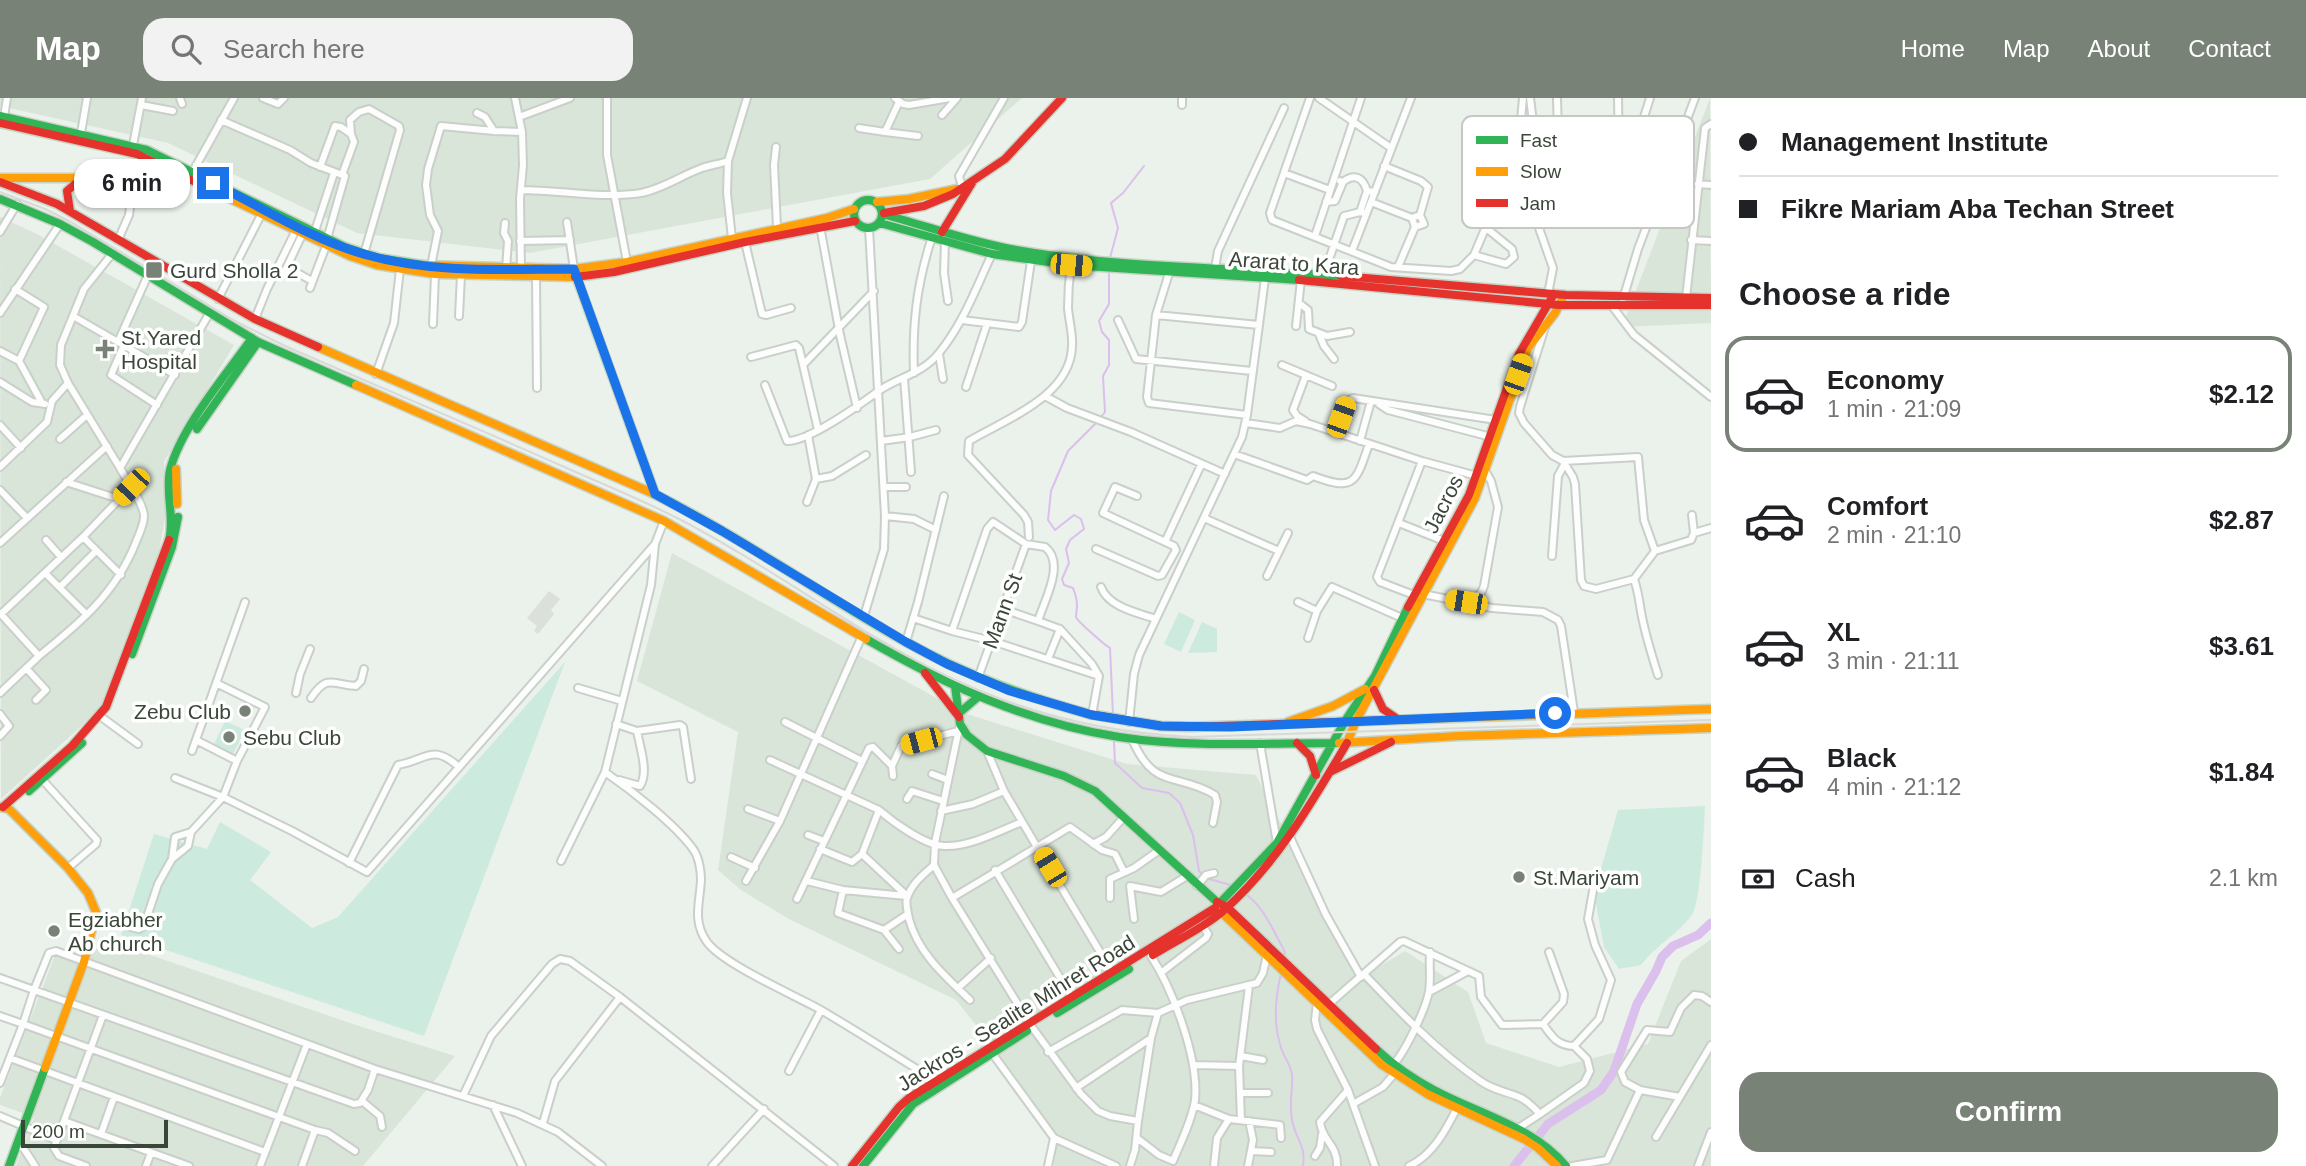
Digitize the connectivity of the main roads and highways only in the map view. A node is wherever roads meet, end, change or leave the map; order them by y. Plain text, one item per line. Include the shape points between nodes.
1 (1062, 98) edge
2 (1, 119) edge
3 (192, 173) junction
4 (181, 175) junction
5 (82, 178) junction
6 (974, 179) junction
7 (0, 180) edge
8 (960, 188) junction
9 (0, 199) edge
10 (877, 202) junction
11 (253, 207) junction
12 (854, 209) junction
13 (70, 211) junction
14 (881, 217) junction
15 (855, 221) junction
16 (298, 231) junction
17 (943, 236) junction
18 (327, 243) junction
19 (1118, 265) junction
20 (1170, 269) junction
21 (433, 270) junction
22 (458, 272) junction
23 (575, 273) junction
24 (1323, 278) junction
25 (1564, 295) junction
26 (1550, 297) junction
27 (1711, 298) edge
28 (1559, 305) junction
29 (1711, 305) edge
30 (255, 340) junction
31 (388, 379) junction
32 (382, 397) junction
33 (1482, 474) junction
34 (655, 494) junction
35 (1472, 496) junction
36 (1419, 595) junction
37 (134, 641) junction
38 (924, 672) junction
39 (955, 687) junction
40 (1371, 688) junction
41 (978, 697) junction
42 (1708, 709) edge
43 (1345, 721) junction
44 (1356, 721) junction
45 (1401, 721) junction
46 (959, 722) junction
47 (1277, 725) junction
48 (1709, 728) edge
49 (1394, 740) junction
50 (1297, 743) junction
51 (1334, 743) junction
52 (1347, 743) junction
53 (1330, 772) junction
54 (1316, 775) junction
55 (40, 778) junction
56 (4, 808) edge
57 (1245, 884) junction
58 (1221, 907) junction
59 (1271, 954) junction
60 (1288, 970) junction
61 (1031, 1025) junction
62 (1344, 1025) junction
63 (1394, 1070) junction
64 (1526, 1137) junction
65 (1540, 1145) junction
66 (870, 1150) junction
67 (9, 1166) edge
68 (852, 1166) edge
69 (863, 1166) edge
70 (1557, 1166) edge
71 (1566, 1166) edge

1 - 6 main road via 1005,159
2 - 3 main road via 133,145
2 - 4 main road via 131,152
3 - 4 main road
3 - 11 main road
4 - 5 main road
4 - 11 main road
5 - 7 main road
5 - 13 main road via 66,191
6 - 8 main road
6 - 17 main road
7 - 13 main road
8 - 10 main road
8 - 14 main road via 954,195
9 - 30 main road via 60,224
10 - 12 main road via 863,200
10 - 14 main road
11 - 16 main road
11 - 16 main road
12 - 15 main road
12 - 23 main road
13 - 31 main road via 255,319
14 - 15 main road via 869,228
14 - 17 main road, Ararat to Kara
14 - 17 main road, Ararat to Kara via 933,237
15 - 23 main road via 614,272
16 - 18 main road
16 - 18 main road
17 - 19 main road, Ararat to Kara
17 - 19 main road, Ararat to Kara via 992,254 1031,261 1105,268
18 - 21 main road
18 - 21 main road via 364,261 400,270
19 - 20 main road, Ararat to Kara
20 - 24 main road, Ararat to Kara via 1215,268
20 - 24 main road, Ararat to Kara
21 - 22 main road
22 - 23 main road via 521,269
22 - 23 main road via 536,277
23 - 34 main road
24 - 26 main road, Ararat to Kara
25 - 26 main road, Ararat to Kara
25 - 27 main road, Ararat to Kara
25 - 28 main road, Jacros
26 - 28 main road, Ararat to Kara
26 - 33 main road, Jacros via 1524,343
28 - 29 main road, Ararat to Kara
28 - 33 main road, Jacros via 1523,360
30 - 32 main road
30 - 37 main road via 200,414 173,461 170,536
31 - 32 main road
31 - 34 main road
32 - 38 main road via 664,521
33 - 35 main road, Jacros
34 - 47 main road via 906,642 1024,696 1125,721 1188,727
35 - 36 main road, Jacros
35 - 36 main road, Jacros
36 - 40 main road, Jacros
36 - 40 main road, Jacros via 1402,618
37 - 55 main road via 102,714
37 - 55 main road via 112,708
38 - 39 main road
38 - 46 main road
39 - 41 main road
39 - 46 main road
40 - 43 main road, Jacros
40 - 44 main road, Jacros
40 - 45 main road via 1383,709
40 - 47 main road
41 - 46 main road
41 - 50 main road via 1038,719 1132,739
42 - 45 main road
43 - 44 main road
43 - 47 main road
43 - 51 main road, Jacros
44 - 45 main road
44 - 52 main road, Jacros
46 - 58 main road via 987,751 1095,791 1186,876 1201,880
48 - 49 main road
49 - 52 main road
49 - 53 main road
50 - 51 main road
50 - 54 main road via 1310,756
51 - 52 main road
51 - 54 main road, Jacros
52 - 53 main road
53 - 57 main road via 1290,837
54 - 57 main road, Jacros via 1277,843
55 - 56 main road
56 - 67 main road via 34,831 68,868 92,900 96,918
57 - 58 main road
58 - 59 main road
58 - 61 main road, Jackros - Sealite Mihret Road via 1071,996
58 - 61 main road via 1202,925
59 - 60 main road
59 - 60 main road via 1276,964
60 - 62 main road
60 - 62 main road via 1329,1004
61 - 66 main road via 913,1104
61 - 66 main road, Jackros - Sealite Mihret Road via 899,1107
62 - 63 main road via 1372,1057
63 - 64 main road via 1457,1108
63 - 64 main road
64 - 65 main road
65 - 70 main road
65 - 71 main road
66 - 68 main road, Jackros - Sealite Mihret Road
66 - 69 main road

